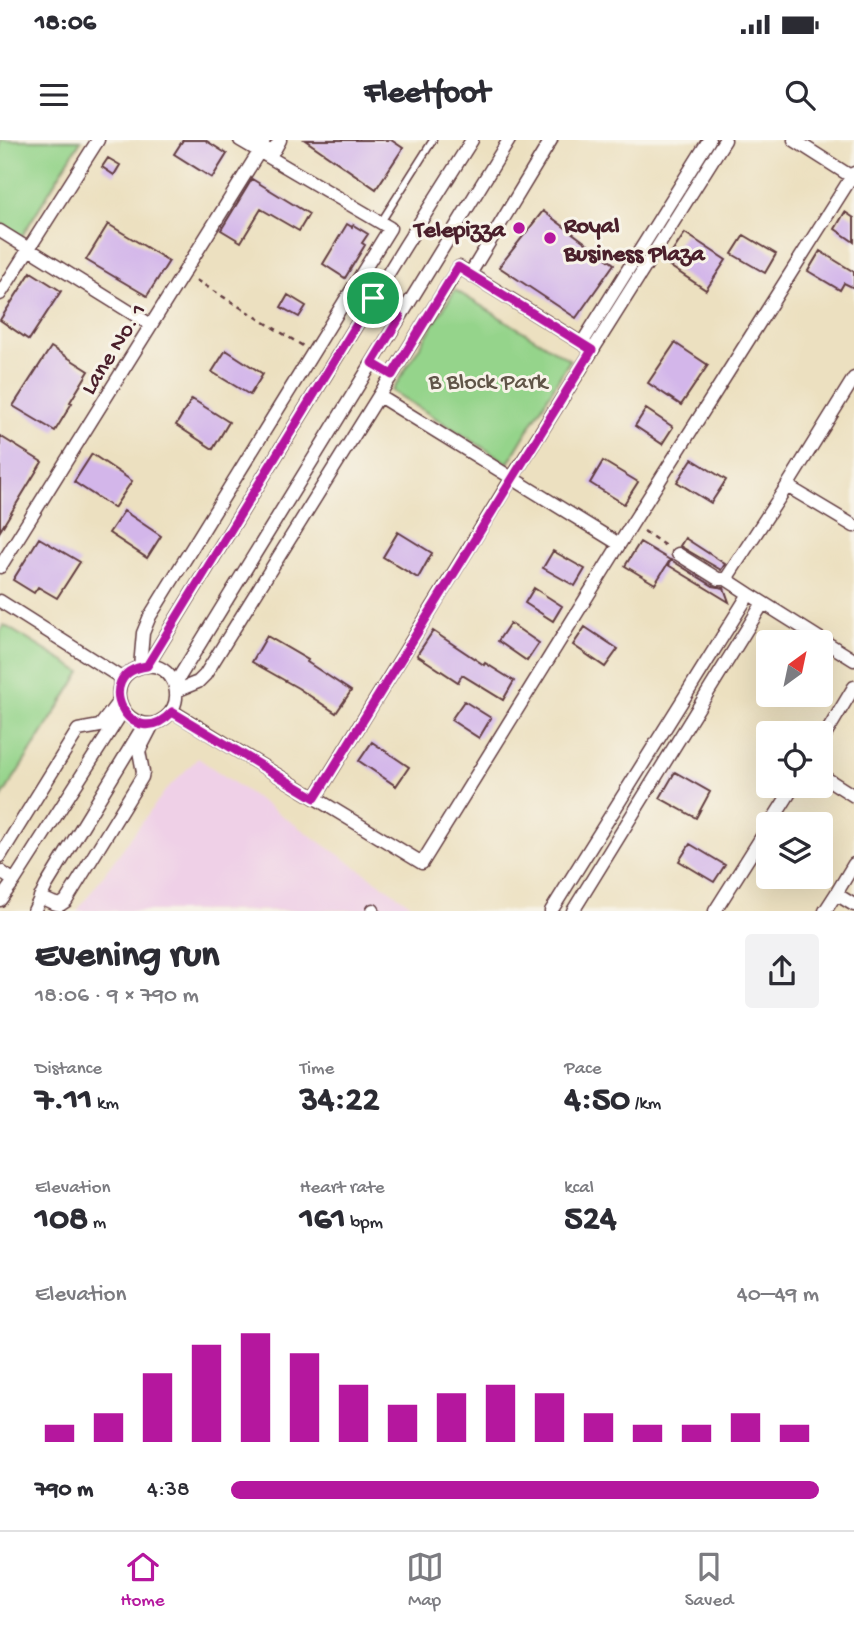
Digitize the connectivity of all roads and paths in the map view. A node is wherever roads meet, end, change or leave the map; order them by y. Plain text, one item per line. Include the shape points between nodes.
1 (98, 140) edge
2 (240, 140) edge
3 (280, 140) edge
4 (433, 140) edge
5 (472, 140) edge
6 (509, 140) edge
7 (551, 140) edge
8 (709, 140) edge
9 (724, 140) edge
10 (794, 140) edge
11 (262, 146) edge
12 (853, 175) edge
13 (385, 225) junction
14 (0, 232) edge
15 (29, 249) junction
16 (184, 272) junction
17 (470, 274) junction
18 (0, 294) edge
19 (373, 298) junction
20 (400, 317) junction
21 (151, 325) junction
22 (587, 346) junction
23 (313, 352) junction
24 (854, 378) edge
25 (379, 396) junction
26 (512, 478) junction
27 (787, 485) junction
28 (632, 524) junction
29 (854, 526) edge
30 (619, 544) junction
31 (678, 554) joint
32 (0, 567) edge
33 (726, 579) junction
34 (749, 594) junction
35 (763, 603) junction
36 (2, 608) edge
37 (854, 660) edge
38 (143, 666) junction
39 (123, 679) junction
40 (175, 687) junction
41 (854, 687) edge
42 (121, 706) junction
43 (172, 712) junction
44 (833, 722) edge
45 (149, 724) junction
46 (833, 783) edge
47 (854, 796) edge
48 (315, 798) junction
49 (756, 846) edge
50 (0, 856) edge
51 (854, 864) edge
52 (0, 871) edge
53 (15, 881) junction
54 (836, 894) junction
55 (40, 897) junction
56 (0, 900) edge
57 (854, 905) edge
58 (34, 911) edge
59 (551, 911) edge
60 (573, 911) edge
61 (715, 911) edge
62 (825, 911) edge

1 - 15 street
2 - 11 street
3 - 11 street via 275,149
4 - 13 lane
5 - 19 street
6 - 20 street
7 - 17 street
8 - 22 street
9 - 22 street
10 - 12 street
11 - 13 street
11 - 16 street, Lane No. 1
12 - 28 street
13 - 23 street
14 - 15 street
15 - 18 street
15 - 21 street
16 - 21 street, Lane No. 1
16 - 23 path
17 - 22 street
17 - 25 street via 458,267
19 - 20 street
19 - 38 street
20 - 40 street
21 - 32 street, Lane No. 1
22 - 26 street
23 - 38 street via 150,616 143,632
24 - 27 street
25 - 26 street
25 - 40 street via 205,676
26 - 30 street
26 - 48 street
27 - 29 street
27 - 33 street
28 - 30 street
28 - 31 path
30 - 48 street via 422,863
31 - 33 street via 718,579
33 - 34 street
34 - 35 street
34 - 59 street
35 - 37 street
35 - 60 street
36 - 39 street
38 - 39 street
38 - 40 street via 163,671
39 - 42 street via 118,693
40 - 43 street
41 - 44 street
42 - 45 street via 129,718
42 - 50 street via 100,726 79,730
42 - 53 street
43 - 45 street
43 - 48 street
45 - 55 street
45 - 55 street via 139,751 142,777 66,901 60,905
46 - 47 street
49 - 61 street
51 - 54 street
52 - 53 street
53 - 56 street
54 - 57 street
54 - 62 street
55 - 58 street

